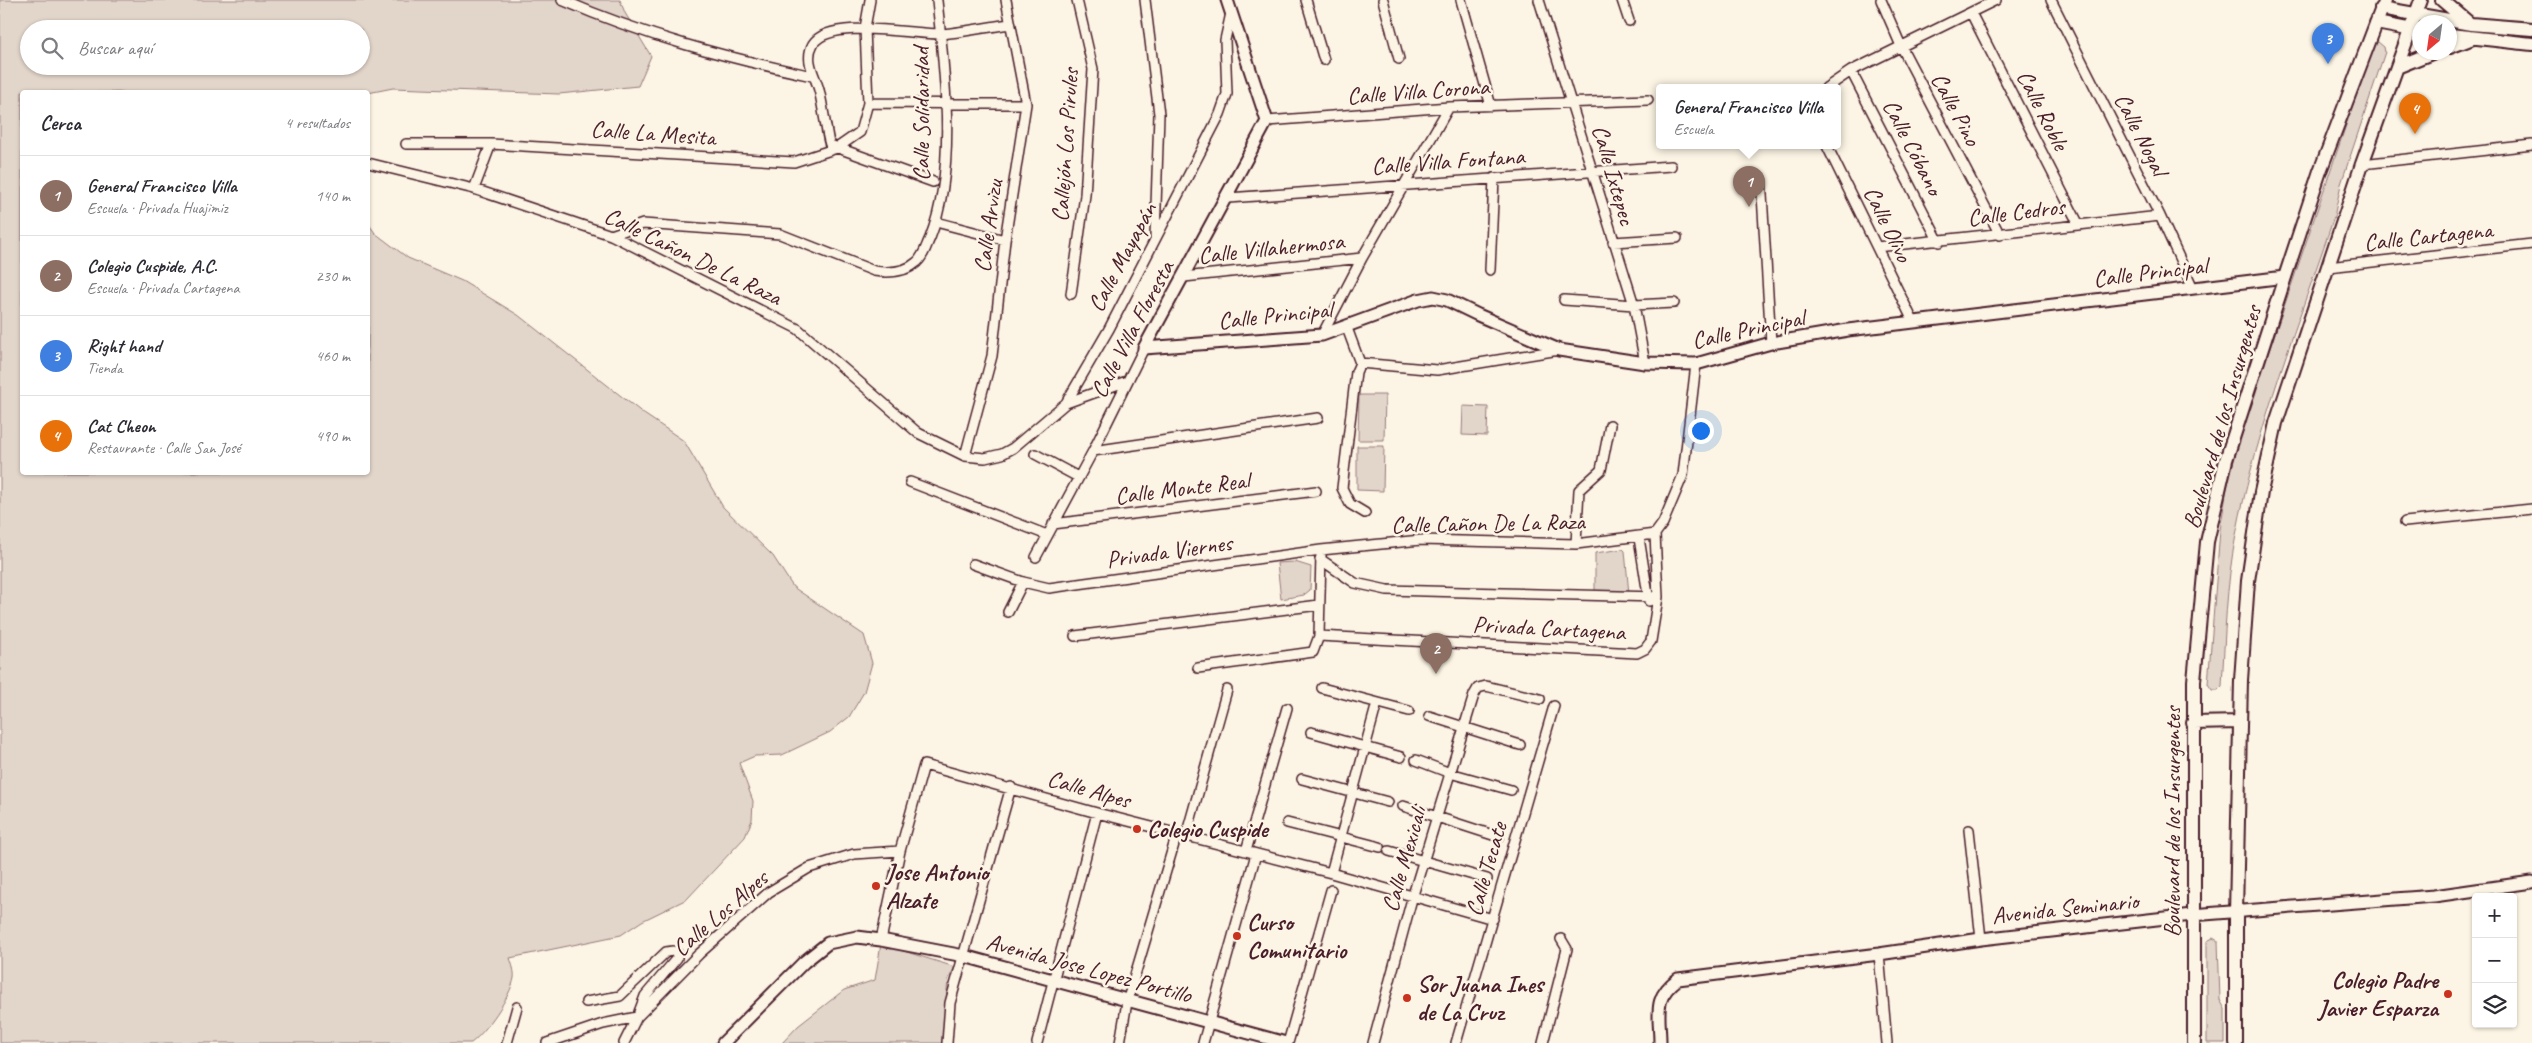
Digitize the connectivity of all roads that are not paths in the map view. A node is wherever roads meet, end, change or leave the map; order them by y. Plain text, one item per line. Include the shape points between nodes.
1 (562, 0) edge
2 (870, 0) edge
3 (1006, 0) edge
4 (1077, 0) edge
5 (1146, 0) edge
6 (1228, 0) edge
7 (1306, 0) edge
8 (1383, 0) edge
9 (1461, 0) edge
10 (1539, 0) edge
11 (1622, 0) edge
12 (1880, 0) edge
13 (1996, 0) edge
14 (2051, 0) edge
15 (2421, 0) edge
16 (2442, 0) edge
17 (937, 1) edge
18 (2383, 4) edge
19 (1232, 13) junction
20 (1971, 13) junction
21 (2413, 15) edge
22 (2416, 15) edge
23 (1629, 20) dead end
24 (2457, 22) edge
25 (2376, 23) junction
26 (1010, 24) junction
27 (2471, 24) junction
28 (865, 28) junction
29 (2532, 29) edge
30 (2412, 30) edge
31 (941, 34) junction
32 (2457, 36) edge
33 (2412, 37) edge
34 (2475, 38) junction
35 (2457, 44) edge
36 (2532, 44) edge
37 (1901, 46) junction
38 (1399, 59) dead end
39 (1324, 60) dead end
40 (2414, 60) edge
41 (2397, 67) junction
42 (1851, 71) junction
43 (812, 76) junction
44 (1832, 84) edge
45 (1648, 100) dead end
46 (945, 103) junction
47 (1572, 103) junction
48 (868, 104) junction
49 (1026, 104) junction
50 (1491, 106) junction
51 (1449, 107) junction
52 (1267, 121) junction
53 (406, 144) dead end
54 (491, 144) junction
55 (2532, 145) edge
56 (837, 148) junction
57 (1828, 149) edge
58 (370, 163) edge
59 (2362, 164) junction
60 (1671, 166) dead end
61 (1594, 172) junction
62 (1494, 178) junction
63 (1760, 178) dead end
64 (933, 182) dead end
65 (1407, 183) junction
66 (474, 189) junction
67 (1228, 198) junction
68 (2160, 216) junction
69 (936, 222) junction
70 (2079, 225) junction
71 (2000, 234) junction
72 (612, 235) junction
73 (1677, 238) dead end
74 (1005, 240) junction
75 (1155, 240) junction
76 (1613, 242) junction
77 (1939, 242) junction
78 (2532, 244) edge
79 (1877, 247) junction
80 (1362, 258) junction
81 (2328, 267) junction
82 (1490, 270) dead end
83 (1184, 277) junction
84 (2285, 277) junction
85 (2193, 288) junction
86 (1071, 294) dead end
87 (1564, 300) dead end
88 (1674, 303) dead end
89 (1634, 305) junction
90 (1913, 321) junction
91 (1347, 328) junction
92 (1322, 335) junction
93 (1771, 344) junction
94 (1144, 348) junction
95 (1559, 350) junction
96 (1645, 362) junction
97 (1360, 363) junction
98 (1696, 364) junction
99 (1127, 381) junction
100 (1066, 403) junction
101 (1318, 418) dead end
102 (1610, 425) dead end
103 (1093, 451) junction
104 (1035, 454) dead end
105 (965, 456) junction
106 (1078, 477) junction
107 (910, 482) dead end
108 (1316, 491) dead end
109 (2532, 509) edge
110 (1365, 513) dead end
111 (2405, 522) dead end
112 (1053, 524) junction
113 (1655, 534) junction
114 (1048, 535) junction
115 (1639, 538) junction
116 (1576, 544) junction
117 (1321, 555) junction
118 (1036, 557) dead end
119 (973, 564) dead end
120 (1023, 582) junction
121 (1658, 597) junction
122 (1647, 598) junction
123 (1318, 605) junction
124 (1655, 611) junction
125 (1008, 612) dead end
126 (1075, 636) dead end
127 (1319, 636) junction
128 (1198, 668) dead end
129 (1322, 688) dead end
130 (1227, 690) dead end
131 (1540, 700) dead end
132 (1377, 703) junction
133 (1554, 706) dead end
134 (1287, 708) dead end
135 (1409, 711) dead end
136 (1429, 716) dead end
137 (2240, 722) junction
138 (2193, 723) junction
139 (1464, 728) junction
140 (1311, 732) dead end
141 (1520, 745) dead end
142 (1365, 748) junction
143 (1401, 757) dead end
144 (1416, 760) dead end
145 (1450, 773) junction
146 (1302, 778) dead end
147 (1011, 787) junction
148 (1511, 790) dead end
149 (1352, 793) junction
150 (1388, 802) dead end
151 (1402, 806) dead end
152 (1097, 813) junction
153 (1436, 818) junction
154 (1287, 823) dead end
155 (1969, 830) dead end
156 (1182, 835) junction
157 (1500, 837) dead end
158 (1342, 838) junction
159 (1380, 846) dead end
160 (900, 851) junction
161 (1246, 851) junction
162 (1389, 851) dead end
163 (1256, 854) junction
164 (1423, 862) junction
165 (1331, 873) junction
166 (1487, 879) dead end
167 (2532, 882) edge
168 (1331, 890) dead end
169 (1413, 895) junction
170 (2236, 913) junction
171 (2192, 915) junction
172 (1493, 919) junction
173 (1561, 939) dead end
174 (1981, 939) junction
175 (881, 940) junction
176 (1879, 954) junction
177 (964, 956) junction
178 (1052, 979) junction
179 (586, 1002) dead end
180 (1127, 1002) junction
181 (517, 1007) dead end
182 (637, 1017) junction
183 (1207, 1021) junction
184 (507, 1043) edge
185 (547, 1043) edge
186 (625, 1043) edge
187 (723, 1043) edge
188 (947, 1043) edge
189 (1037, 1043) edge
190 (1120, 1043) edge
191 (1203, 1043) edge
192 (1287, 1043) edge
193 (1373, 1043) edge
194 (1456, 1043) edge
195 (1543, 1043) edge
196 (1660, 1043) edge
197 (1887, 1043) edge
198 (2194, 1043) edge
199 (2236, 1043) edge

1 - 43 street via 617,24 695,49
2 - 28 street, Calle La Mesita
3 - 26 street, Calle Arvizu
4 - 86 street, Callejón Los Pirules via 1093,69 1085,194
5 - 75 street via 1159,114
6 - 19 street
7 - 39 street
8 - 38 street
9 - 50 street
10 - 47 street, Calle Ixtepec
11 - 23 street
12 - 37 street, Calle Pino
13 - 20 street
14 - 68 street, Calle Nogal
15 - 22 main road
16 - 27 main road
17 - 31 street, Calle Solidaridad
18 - 21 main road
18 - 25 main road, Boulevard de los Insurgentes
19 - 52 street
19 - 75 street, Calle Mayapán via 1225,40 1227,94 1220,114
20 - 37 street
20 - 70 street, Calle Roble
24 - 27 main road
25 - 30 main road
25 - 84 main road, Boulevard de los Insurgentes via 2320,171
26 - 31 street
26 - 49 street, Calle Arvizu
27 - 29 main road
28 - 31 street
28 - 43 street via 819,37 810,53
28 - 48 street, Calle La Mesita
31 - 46 street, Calle Solidaridad
32 - 34 main road
33 - 41 main road
34 - 35 main road
34 - 36 main road
37 - 42 street
37 - 71 street, Calle Pino
40 - 41 main road
41 - 59 main road
42 - 44 street
42 - 77 street, Calle Cóbano
43 - 56 street via 819,87 827,142
45 - 47 street, Calle Villa Corona
46 - 48 street
46 - 49 street
46 - 69 street, Calle Solidaridad via 944,158
47 - 50 street, Calle Villa Corona
47 - 61 street, Calle Ixtepec
48 - 56 street, Calle La Mesita via 860,132
49 - 74 street, Calle Arvizu
50 - 51 street, Calle Villa Corona
51 - 52 street, Calle Villa Corona
51 - 65 street
52 - 67 street, Calle Villa Floresta
53 - 54 street, Calle La Mesita
54 - 56 street, Calle La Mesita via 794,162
54 - 66 street
55 - 59 street
56 - 64 street
57 - 79 street, Calle Olivo
58 - 66 street, Calle Cañon De La Raza
59 - 81 main road
60 - 61 street, Calle Villa Fontana
61 - 62 street, Calle Villa Fontana
61 - 76 street, Calle Ixtepec
62 - 65 street, Calle Villa Fontana
62 - 82 street
63 - 93 street
65 - 67 street, Calle Villa Fontana
65 - 80 street
66 - 72 street, Calle Cañon De La Raza
67 - 83 street, Calle Villa Floresta
68 - 70 street, Calle Cedros
68 - 85 street, Calle Nogal
69 - 72 street, Calle Solidaridad via 919,260 904,270 890,273 874,271 780,234 643,224
69 - 74 street
70 - 71 street, Calle Cedros
71 - 77 street, Calle Cedros
72 - 105 street, Calle Cañon De La Raza via 798,328 908,426
73 - 76 street
74 - 105 street, Calle Arvizu via 992,356
75 - 100 street, Calle Mayapán
76 - 89 street, Calle Ixtepec
77 - 79 street, Calle Cedros
78 - 81 street, Calle Cartagena
79 - 90 street, Calle Olivo
80 - 83 street, Calle Villahermosa
80 - 92 street
81 - 137 main road via 2276,424 2261,492 2248,582
83 - 94 street, Calle Villa Floresta
84 - 85 street, Calle Principal
84 - 138 main road, Boulevard de los Insurgentes via 2226,460 2207,542
85 - 90 street, Calle Principal
87 - 89 street
88 - 89 street
89 - 96 street, Calle Ixtepec
90 - 93 street, Calle Principal
91 - 92 street, Calle Principal
91 - 95 street, Calle Principal via 1433,297 1447,300
91 - 97 street
92 - 94 street, Calle Principal
93 - 98 street, Calle Principal
94 - 99 street, Calle Villa Floresta
95 - 96 street, Calle Principal
95 - 97 street via 1437,370
96 - 98 street, Calle Principal
97 - 110 street via 1356,372 1342,488 1350,504
98 - 113 street via 1683,475 1663,523
99 - 100 street
99 - 103 street, Calle Villa Floresta
100 - 105 street, Calle Mayapán via 1014,448 986,458
101 - 103 street, Calle Monte Real
102 - 116 street via 1601,470 1579,490
103 - 106 street, Calle Villa Floresta
104 - 106 street
106 - 112 street, Calle Villa Floresta
107 - 114 street
108 - 112 street, Calle Monte Real
109 - 111 street
112 - 114 street, Calle Villa Floresta
113 - 115 street, Calle Cañon De La Raza
113 - 121 street, Privada Cartagena
114 - 118 street, Calle Villa Floresta
115 - 116 street, Calle Cañon De La Raza
115 - 122 street, Privada Cartagena
116 - 117 street, Calle Cañon De La Raza via 1421,540
117 - 120 street, Privada Viernes via 1049,588
117 - 122 street via 1355,583 1387,590
117 - 123 street
119 - 120 street, Privada Viernes
120 - 125 street
121 - 122 street
121 - 124 street, Privada Cartagena
122 - 124 street, Privada Cartagena
123 - 126 street
123 - 127 street
124 - 127 street, Privada Cartagena via 1651,641 1645,650 1637,653
127 - 128 street via 1313,652
129 - 132 street
130 - 156 street
131 - 139 street, Calle Mexicali via 1486,686 1478,688
132 - 135 street
132 - 142 street
133 - 172 street, Calle Tecate
134 - 161 street
136 - 139 street
137 - 138 main road
137 - 170 main road
138 - 171 main road, Boulevard de los Insurgentes
139 - 141 street
139 - 145 street, Calle Mexicali
140 - 142 street
142 - 143 street
142 - 149 street
144 - 145 street
145 - 148 street
145 - 153 street, Calle Mexicali
146 - 149 street
147 - 152 street, Calle Alpes
147 - 160 street, Calle Alpes via 924,765
147 - 177 street
149 - 150 street
149 - 158 street
151 - 153 street
152 - 156 street, Calle Alpes
152 - 178 street
153 - 157 street
153 - 164 street, Calle Mexicali
154 - 158 street
155 - 174 street
156 - 161 street, Calle Alpes
156 - 180 street
158 - 159 street
158 - 165 street
160 - 175 street
160 - 182 street, Calle Los Alpes via 854,854 810,868 769,892 699,954
161 - 163 street, Calle Alpes
162 - 164 street
163 - 165 street, Calle Alpes
163 - 183 street
164 - 166 street
164 - 169 street, Calle Mexicali
165 - 169 street, Calle Alpes
167 - 170 street, Avenida Seminario via 2434,896
168 - 192 street
169 - 172 street, Calle Alpes
169 - 193 street, Calle Mexicali
170 - 171 street, Avenida Seminario
170 - 199 main road
171 - 174 street, Avenida Seminario
171 - 198 main road, Boulevard de los Insurgentes
172 - 194 street, Calle Tecate
173 - 195 street via 1567,949
174 - 176 street, Avenida Seminario
175 - 177 street, Avenida Jose Lopez Portillo
175 - 187 street, Avenida Jose Lopez Portillo via 857,937 828,943 804,962
176 - 196 street, Avenida Seminario via 1678,979 1666,988 1660,1000
176 - 197 street
177 - 178 street, Avenida Jose Lopez Portillo
177 - 188 street via 950,1003
178 - 180 street, Avenida Jose Lopez Portillo
178 - 189 street
179 - 182 street via 620,996 666,952 673,950 677,958 645,996
180 - 183 street, Avenida Jose Lopez Portillo
180 - 190 street
181 - 184 street
182 - 185 street via 603,1024
182 - 186 street, Calle Los Alpes
183 - 191 street
183 - 192 street, Avenida Jose Lopez Portillo

